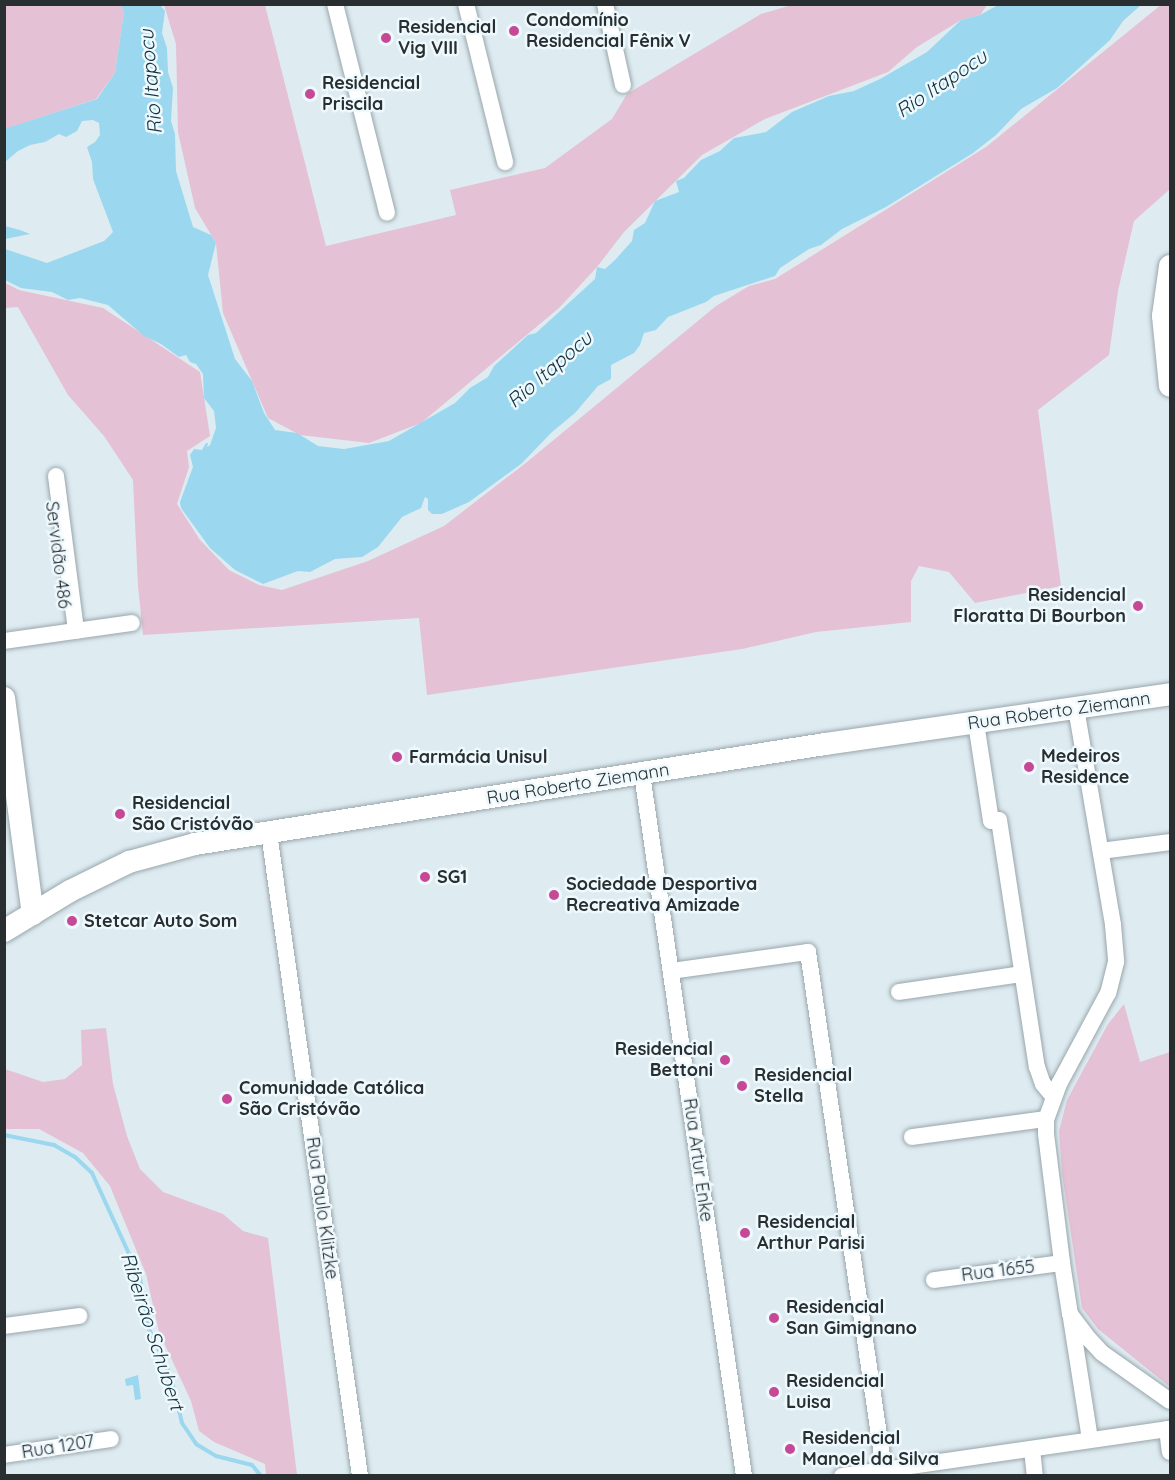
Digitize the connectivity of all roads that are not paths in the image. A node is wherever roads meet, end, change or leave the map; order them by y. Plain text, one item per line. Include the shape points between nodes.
1 (335, 4) edge
2 (466, 4) edge
3 (605, 4) edge
4 (623, 85) dead end
5 (505, 162) dead end
6 (387, 213) dead end
7 (1170, 266) edge
8 (1167, 331) edge
9 (1170, 386) edge
10 (52, 476) dead end
11 (132, 623) dead end
12 (72, 632) junction
13 (4, 641) edge
14 (1170, 694) edge
15 (4, 698) edge
16 (1076, 708) junction
17 (976, 723) junction
18 (642, 774) junction
19 (269, 833) junction
20 (1170, 842) edge
21 (1101, 851) junction
22 (33, 914) junction
23 (4, 931) edge
24 (671, 971) junction
25 (1022, 974) junction
26 (898, 992) dead end
27 (1053, 1096) junction
28 (1046, 1119) junction
29 (912, 1137) dead end
30 (1062, 1263) junction
31 (934, 1280) dead end
32 (1070, 1314) junction
33 (79, 1316) dead end
34 (4, 1326) edge
35 (1170, 1401) edge
36 (1169, 1429) edge
37 (111, 1439) dead end
38 (1090, 1440) junction
39 (1032, 1449) junction
40 (1170, 1452) edge
41 (4, 1455) edge
42 (884, 1472) edge
43 (360, 1476) edge
44 (744, 1476) edge
45 (842, 1476) edge
46 (1035, 1476) edge

1 - 6 street
2 - 5 street
3 - 4 street
7 - 8 main road via 1164,302
8 - 9 main road
10 - 12 street
11 - 12 street
12 - 13 street
14 - 16 main road, Rua Roberto Ziemann
15 - 22 main road
16 - 17 main road, Rua Roberto Ziemann
16 - 21 street
17 - 18 main road, Rua Roberto Ziemann
17 - 25 street via 991,821 999,820
18 - 19 main road, Rua Roberto Ziemann
18 - 24 street, Rua Artur Enke
19 - 22 main road, Rua Roberto Ziemann via 146,855
19 - 43 street, Rua Paulo Klitzke
20 - 21 street
21 - 27 street via 1115,945 1114,978
22 - 23 main road, Rua Roberto Ziemann
24 - 42 street via 808,952
24 - 44 street, Rua Artur Enke
25 - 26 street
25 - 27 street via 1037,1067
27 - 28 street
28 - 29 street
28 - 30 street
30 - 31 street, Rua 1655
30 - 32 street
32 - 35 street via 1102,1353
32 - 38 street
33 - 34 street
36 - 38 street
36 - 40 street
37 - 41 street, Rua 1207
38 - 39 street
39 - 42 street
39 - 46 street
42 - 45 street

